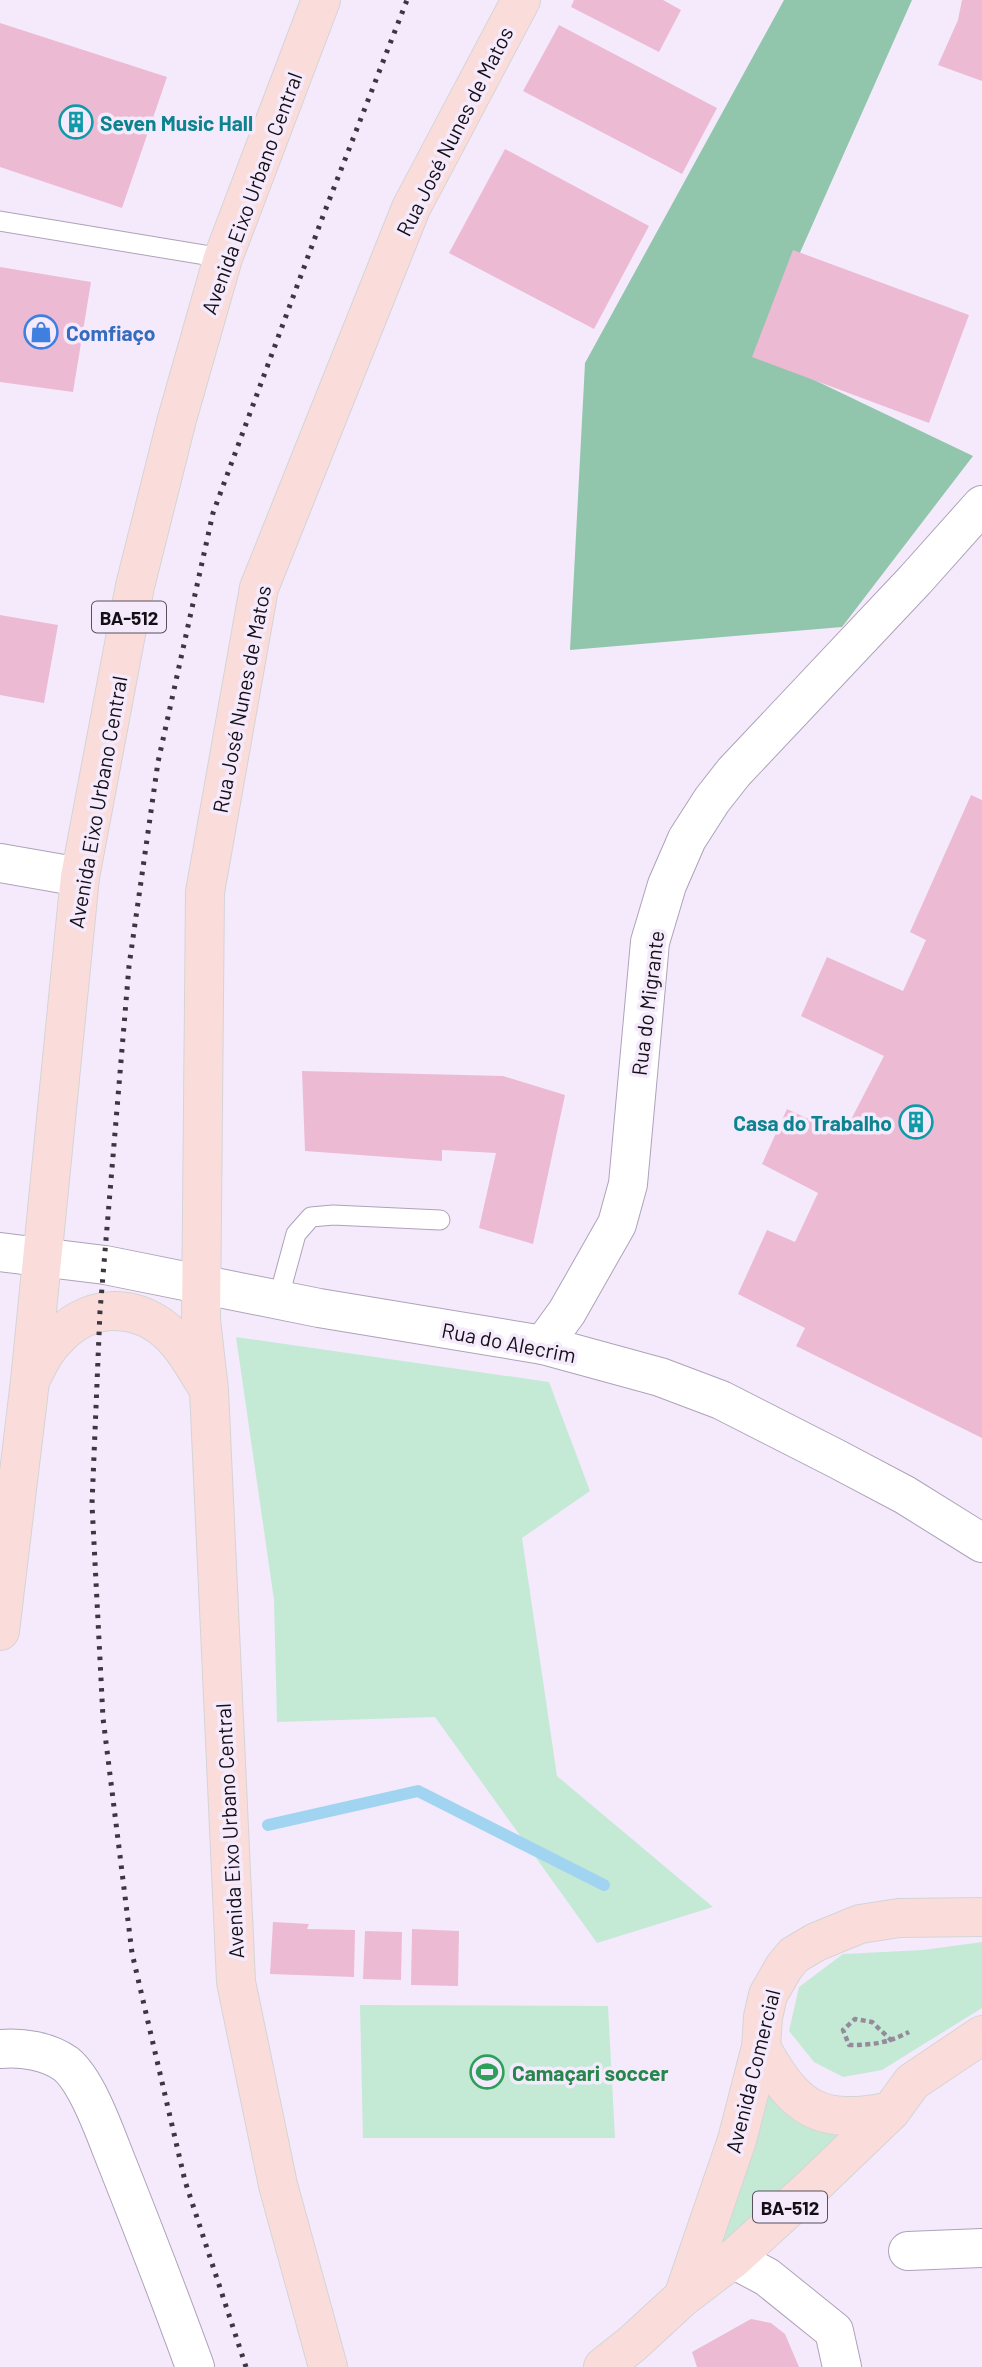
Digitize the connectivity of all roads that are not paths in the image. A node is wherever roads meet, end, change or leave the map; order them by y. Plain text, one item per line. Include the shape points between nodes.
1 (321, 0) edge
2 (521, 0) edge
3 (0, 221) edge
4 (223, 258) junction
5 (982, 505) edge
6 (0, 863) edge
7 (80, 877) junction
8 (440, 1220) dead end
9 (0, 1252) edge
10 (41, 1258) junction
11 (200, 1284) junction
12 (278, 1300) junction
13 (544, 1345) junction
14 (30, 1381) junction
15 (209, 1390) junction
16 (982, 1543) edge
17 (0, 1631) edge
18 (982, 1917) edge
19 (982, 2035) edge
20 (761, 2047) junction
21 (0, 2049) edge
22 (891, 2111) junction
23 (982, 2248) edge
24 (908, 2251) dead end
25 (733, 2259) junction
26 (683, 2297) junction
27 (195, 2367) edge
28 (328, 2367) edge
29 (603, 2367) edge
30 (842, 2367) edge

1 - 4 main road, Avenida Eixo Urbano Central / BA-512
2 - 11 main road, Rua José Nunes de Matos via 411,208 259,588 205,892
3 - 4 lane
4 - 7 main road, Avenida Eixo Urbano Central / BA-512 via 135,586
5 - 13 main road, Rua do Migrante via 734,772 687,839 650,942 628,1184 617,1224
6 - 7 main road
7 - 10 main road, Avenida Eixo Urbano Central / BA-512
8 - 12 lane via 311,1217 296,1234
9 - 10 main road, Rua do Alecrim
10 - 11 main road, Rua do Alecrim
10 - 14 main road, Avenida Eixo Urbano Central / BA-512
11 - 12 main road, Rua do Alecrim
11 - 15 main road, Avenida Eixo Urbano Central
12 - 13 main road, Rua do Alecrim
13 - 16 main road, Rua do Alecrim via 660,1377 721,1400 905,1495
14 - 15 main road via 57,1337 73,1323 100,1311 139,1313 160,1326 179,1343
14 - 17 main road, Avenida Eixo Urbano Central / BA-512
15 - 28 main road, Avenida Eixo Urbano Central via 236,1982 278,2185
18 - 20 main road, Avenida Comercial via 883,1919 816,1942 794,1955 775,1980 763,2017
19 - 22 main road, Avenida Comercial / BA-512 via 912,2082
20 - 22 main road via 778,2077 805,2105 845,2118
20 - 26 main road, Avenida Comercial via 737,2140
21 - 27 main road via 23,2048 52,2056 67,2065 82,2085
22 - 25 main road, Avenida Comercial / BA-512
23 - 24 main road
25 - 26 main road, Avenida Comercial / BA-512
25 - 30 main road via 767,2277 834,2331
26 - 29 main road, Avenida Comercial / BA-512

